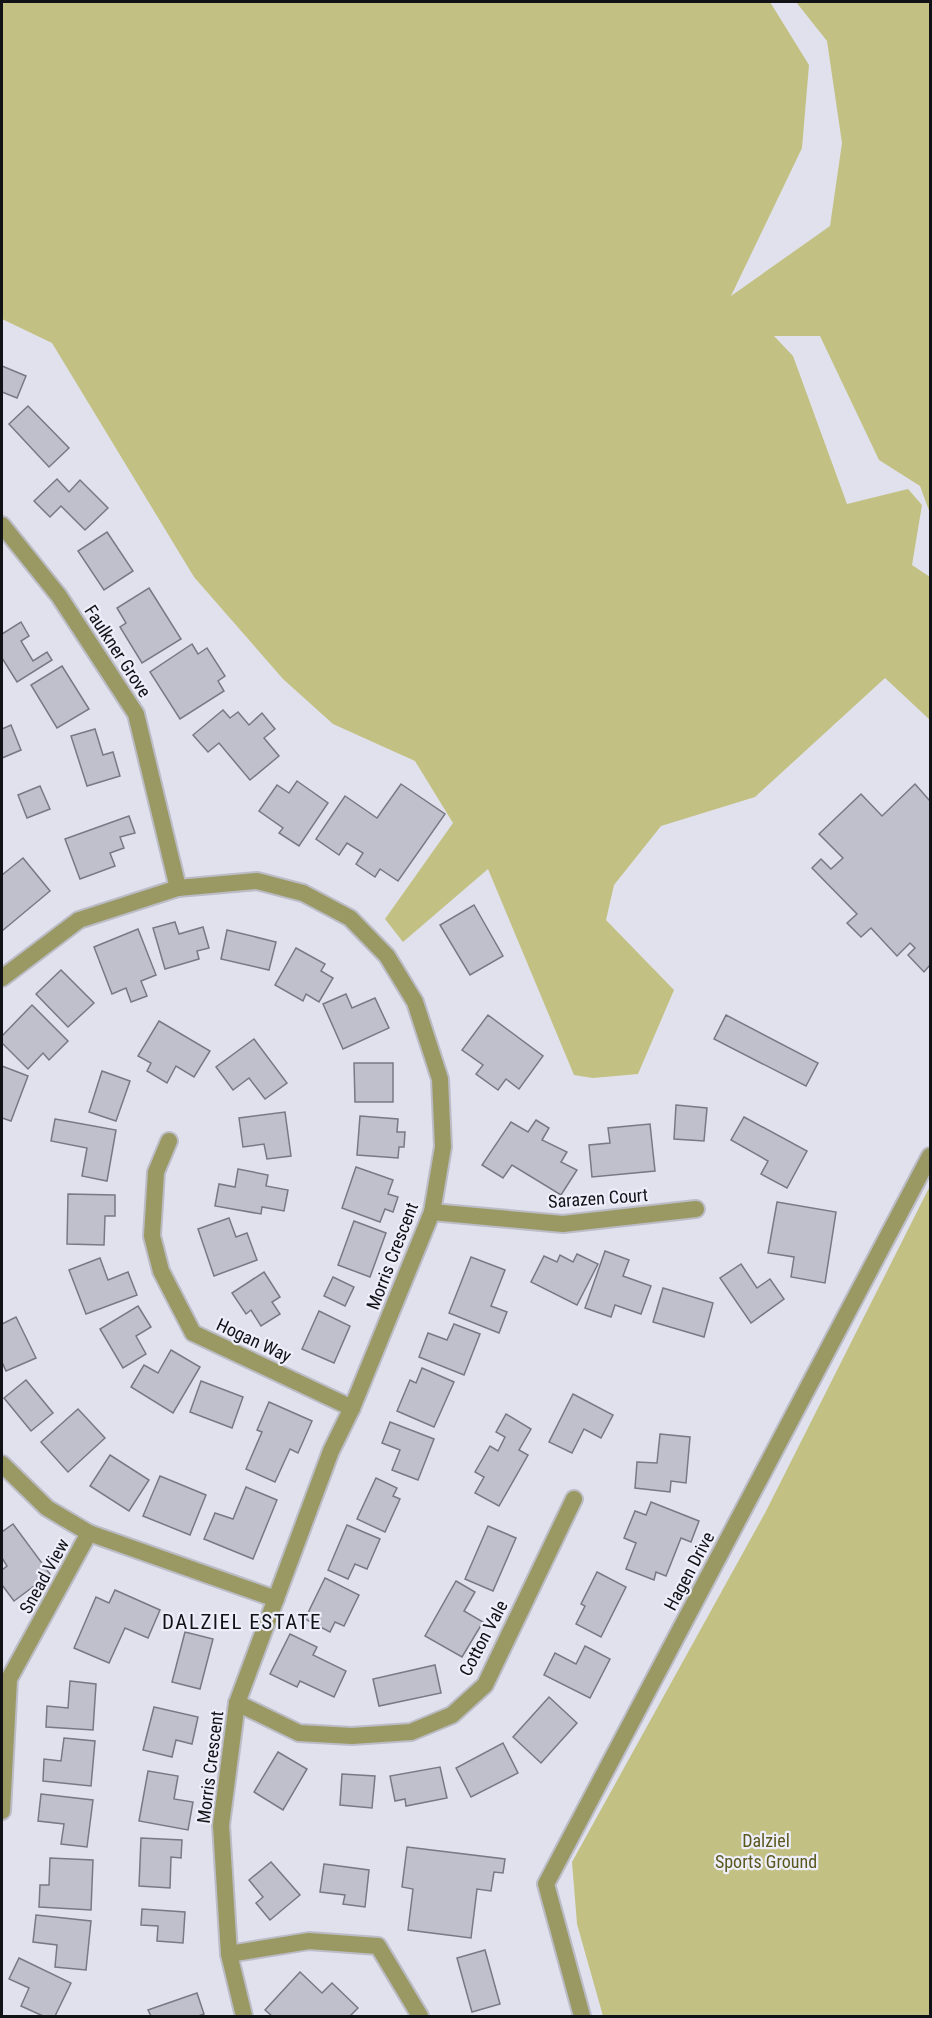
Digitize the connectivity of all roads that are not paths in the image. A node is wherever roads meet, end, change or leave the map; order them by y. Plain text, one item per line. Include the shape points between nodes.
1 (2, 525) edge
2 (178, 888) junction
3 (2, 978) edge
4 (169, 1141) dead end
5 (930, 1156) edge
6 (696, 1209) dead end
7 (432, 1212) junction
8 (352, 1408) junction
9 (2, 1464) edge
10 (574, 1499) dead end
11 (90, 1533) junction
12 (276, 1599) junction
13 (237, 1702) junction
14 (2, 1810) edge
15 (229, 1954) junction
16 (244, 2016) edge
17 (420, 2016) edge
18 (582, 2016) edge

1 - 2 street, Faulkner Grove via 59,597 136,714
2 - 3 street, Morris Crescent via 79,920
2 - 7 street, Morris Crescent via 257,881 303,892 350,918 387,956 415,1002 440,1078 443,1147
4 - 8 street, Hogan Way via 156,1172 153,1236 161,1270 193,1333
5 - 18 street, Hagen Drive via 546,1884
6 - 7 street, Sarazen Court via 563,1224
7 - 8 street, Morris Crescent
8 - 12 street, Morris Crescent via 331,1451
9 - 11 street via 47,1508
10 - 13 street, Cotton Vale via 484,1685 452,1715 411,1732 352,1736 299,1733
11 - 12 street
11 - 14 street, Snead View via 9,1679
12 - 13 street, Morris Crescent
13 - 15 street, Morris Crescent via 221,1825
15 - 16 street, Morris Crescent
15 - 17 street via 309,1941 378,1946

